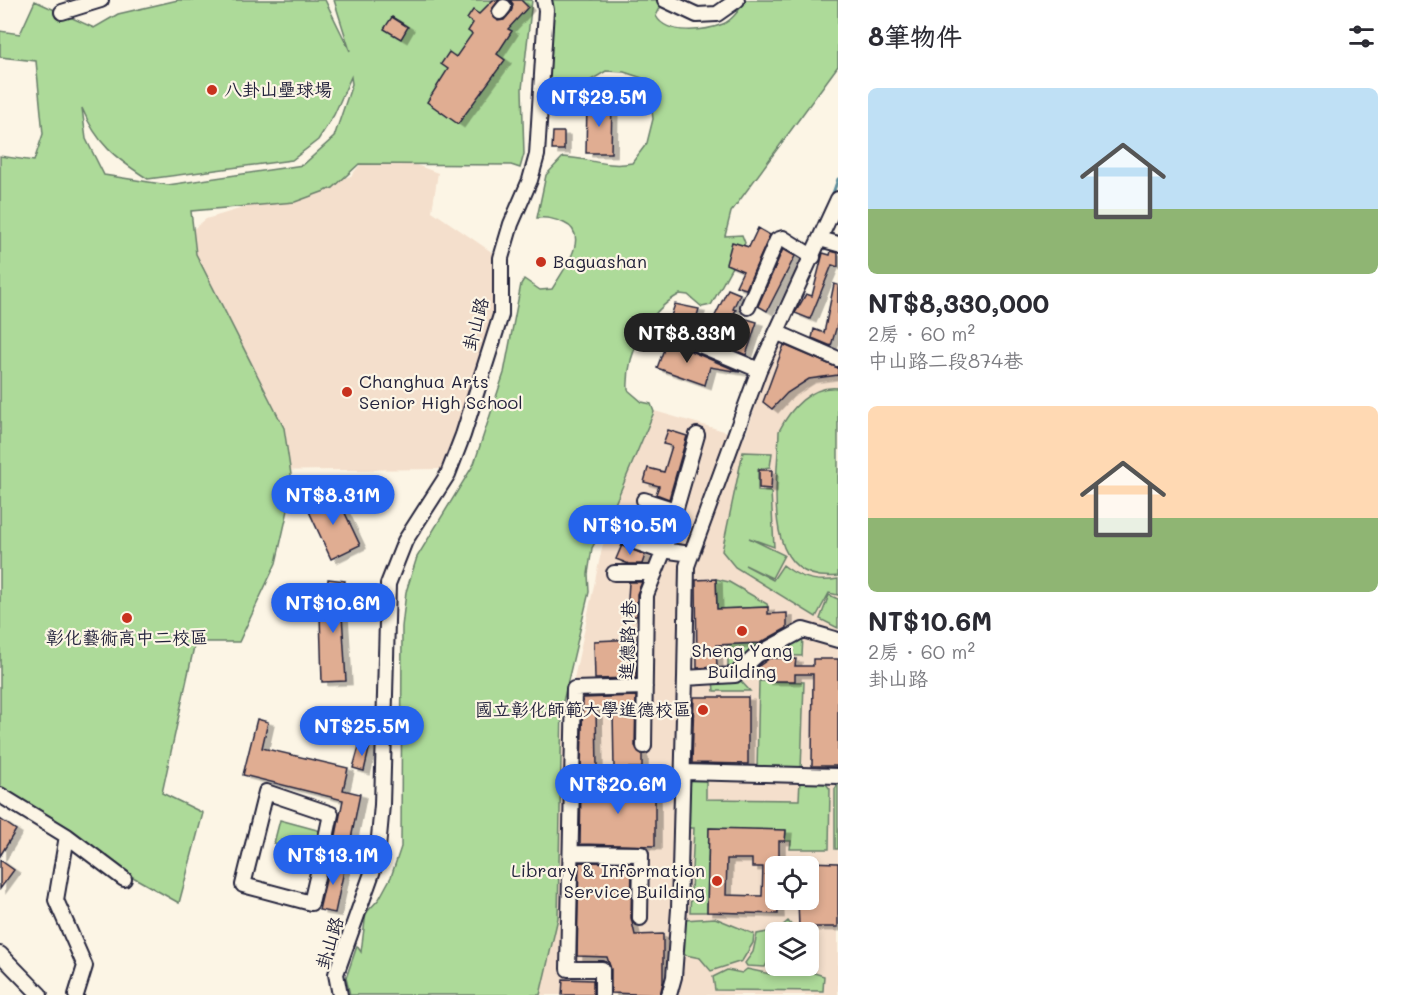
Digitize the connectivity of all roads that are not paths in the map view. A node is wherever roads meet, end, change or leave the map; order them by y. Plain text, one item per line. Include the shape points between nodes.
1 (100, 0) edge
2 (544, 0) edge
3 (664, 0) edge
4 (737, 0) edge
5 (62, 12) dead end
6 (838, 199) edge
7 (820, 239) junction
8 (838, 244) edge
9 (810, 256) junction
10 (748, 307) dead end
11 (655, 326) dead end
12 (778, 333) junction
13 (838, 359) edge
14 (759, 370) junction
15 (697, 435) dead end
16 (644, 500) dead end
17 (675, 510) junction
18 (629, 540) dead end
19 (664, 550) junction
20 (691, 554) junction
21 (614, 573) dead end
22 (655, 573) junction
23 (838, 640) edge
24 (685, 678) junction
25 (645, 687) junction
26 (644, 746) dead end
27 (683, 772) junction
28 (838, 776) edge
29 (0, 795) edge
30 (67, 836) junction
31 (324, 847) junction
32 (572, 853) junction
33 (377, 859) junction
34 (124, 879) dead end
35 (640, 918) dead end
36 (0, 954) edge
37 (40, 995) edge
38 (76, 995) edge
39 (340, 995) edge
40 (602, 995) edge
41 (669, 995) edge

1 - 5 street
2 - 33 street, 卦山路 via 537,155 501,258 501,315 448,474 405,541 388,584
3 - 4 street via 697,15 717,14
6 - 7 street
7 - 8 street
7 - 9 street
9 - 10 street via 783,238 777,240
9 - 12 street
11 - 14 street
12 - 13 street
12 - 14 street
14 - 20 street
15 - 17 street, 進德路1巷
16 - 17 street
17 - 19 street, 進德路1巷
18 - 19 street
19 - 20 street
19 - 22 street, 進德路1巷
20 - 24 street via 685,598
21 - 22 street
22 - 25 street, 進德路1巷 via 646,595
23 - 24 street via 803,630 757,655 735,675
24 - 27 street
25 - 26 street, 進德路1巷
25 - 32 street via 574,689
27 - 28 street
27 - 41 street via 675,977
29 - 30 street
30 - 34 street
30 - 38 street via 56,900 85,966
31 - 31 street via 311,903 243,885 266,792 331,814
31 - 33 street
32 - 35 street via 641,854
32 - 40 street via 568,969 602,969
33 - 39 street, 卦山路 via 336,974
36 - 37 street

